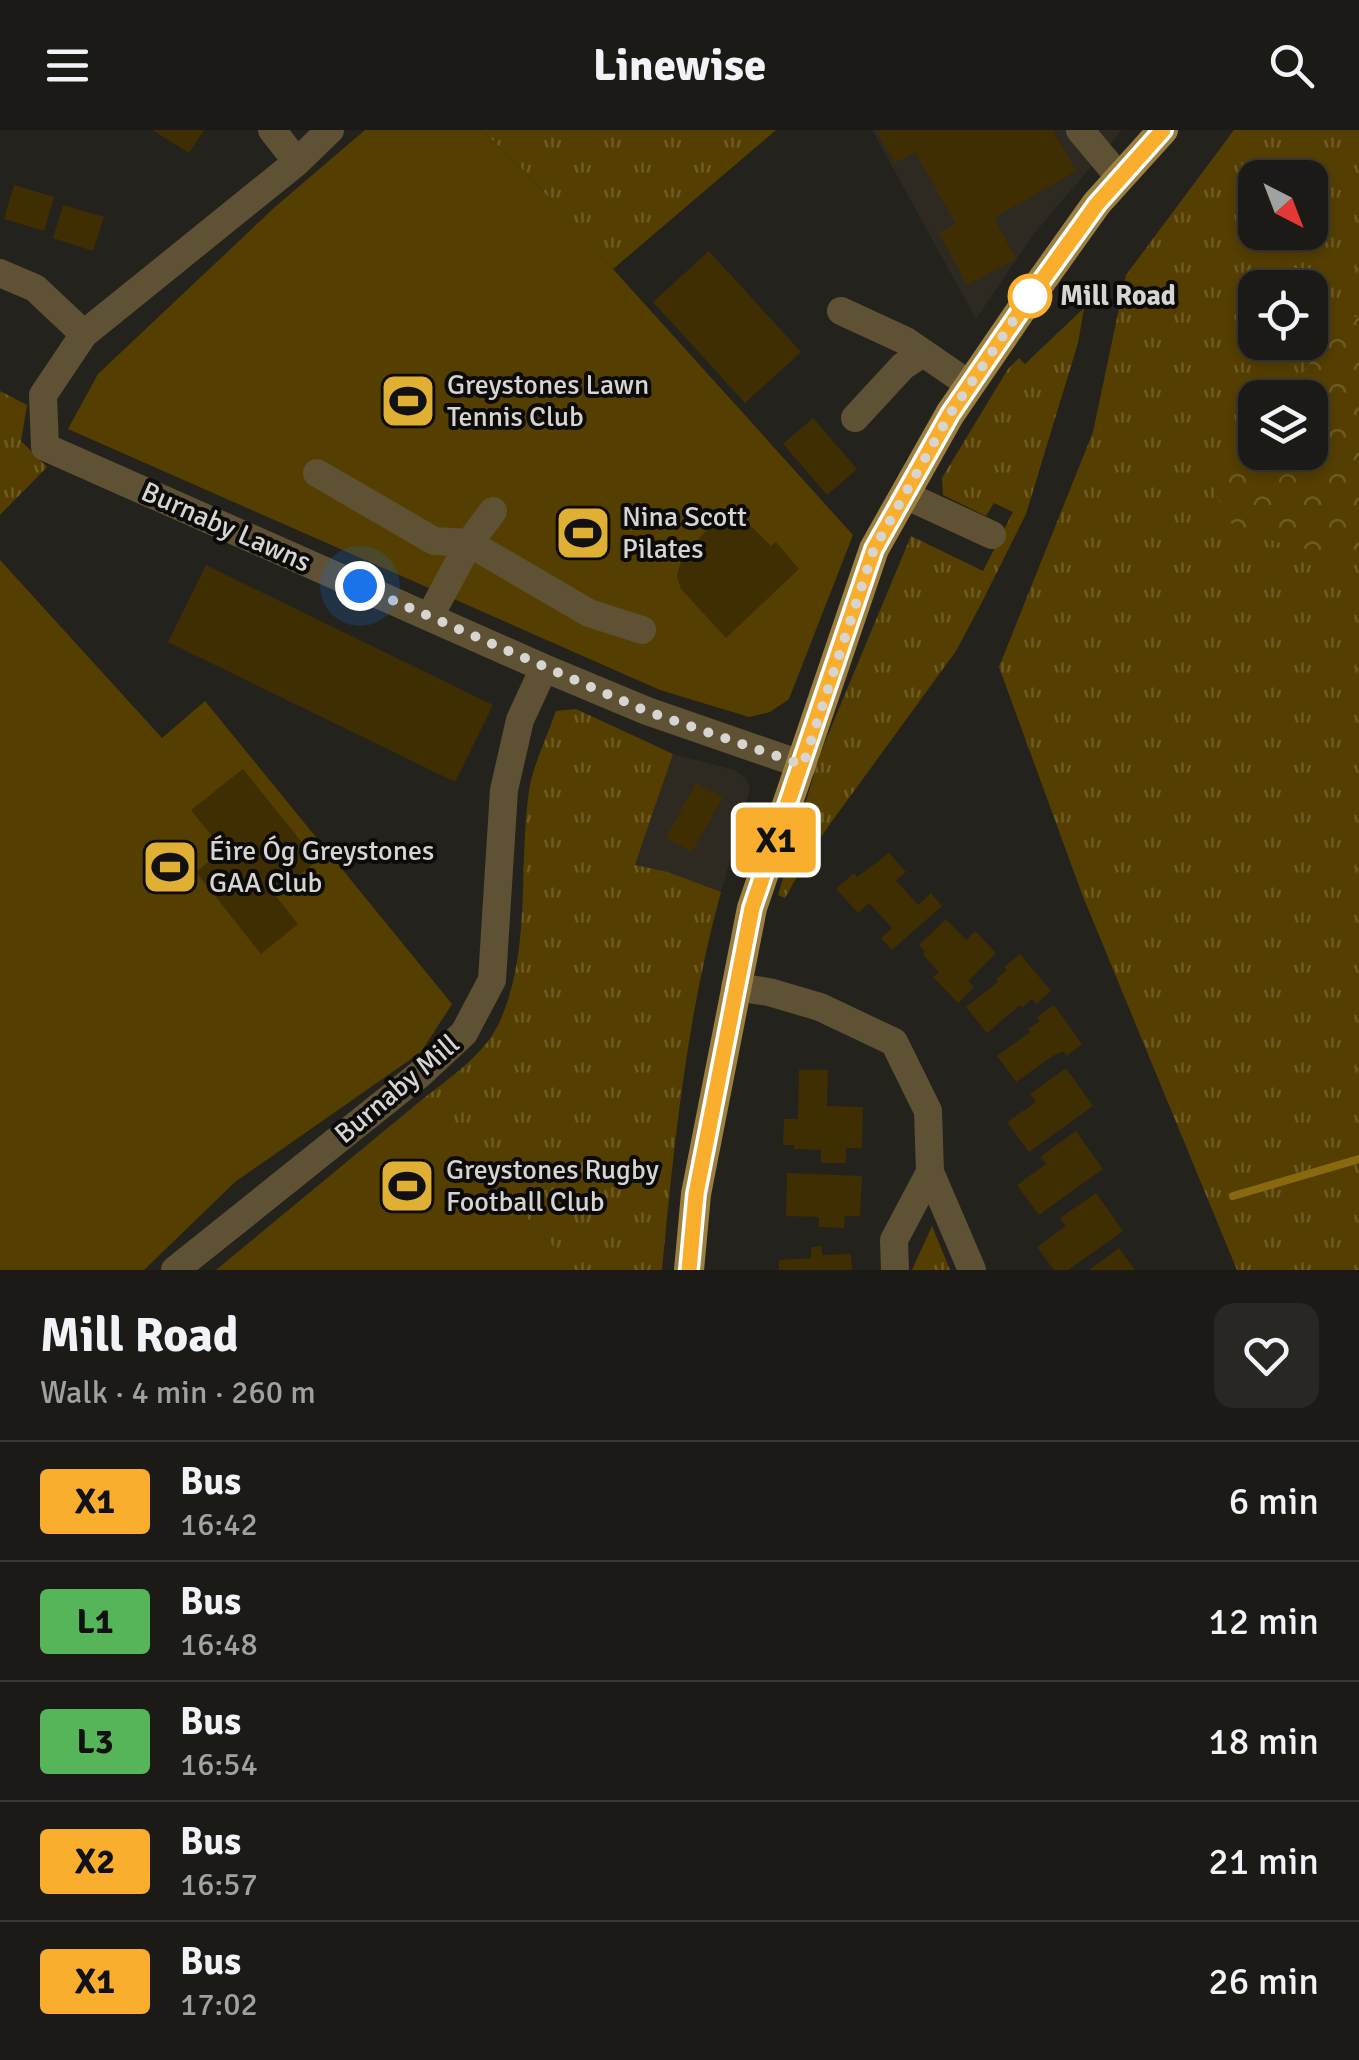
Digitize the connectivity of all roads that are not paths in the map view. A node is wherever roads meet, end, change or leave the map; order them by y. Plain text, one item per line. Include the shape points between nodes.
1 (272, 130) edge
2 (330, 130) edge
3 (1080, 130) edge
4 (1163, 130) edge
5 (297, 162) junction
6 (1120, 178) junction
7 (0, 272) edge
8 (841, 311) dead end
9 (84, 334) junction
10 (923, 353) junction
11 (970, 385) junction
12 (855, 418) dead end
13 (316, 473) dead end
14 (904, 495) junction
15 (493, 512) dead end
16 (992, 535) dead end
17 (469, 543) junction
18 (430, 616) junction
19 (642, 630) dead end
20 (544, 668) junction
21 (803, 765) junction
22 (735, 987) junction
23 (930, 1172) junction
24 (175, 1270) edge
25 (689, 1270) edge
26 (895, 1270) edge
27 (972, 1270) edge

1 - 5 street
2 - 5 street, Burnaby Lawns
3 - 6 street
4 - 6 main road
5 - 9 street, Burnaby Lawns
6 - 11 main road
7 - 9 street via 35,288
8 - 10 street
9 - 18 street, Burnaby Lawns via 43,395 45,447
10 - 11 street
10 - 12 street
11 - 14 main road
13 - 17 street via 434,541
14 - 16 street
14 - 21 main road via 874,549
15 - 17 street
17 - 18 street
17 - 19 street via 589,612
18 - 20 street, Burnaby Lawns
20 - 21 street, Burnaby Lawns
20 - 24 street, Burnaby Mill via 520,720 504,790 492,980 464,1033
21 - 22 main road via 752,908
22 - 23 street via 820,1007 894,1042 928,1110
22 - 25 main road via 696,1194
23 - 26 street via 894,1240
23 - 27 street

